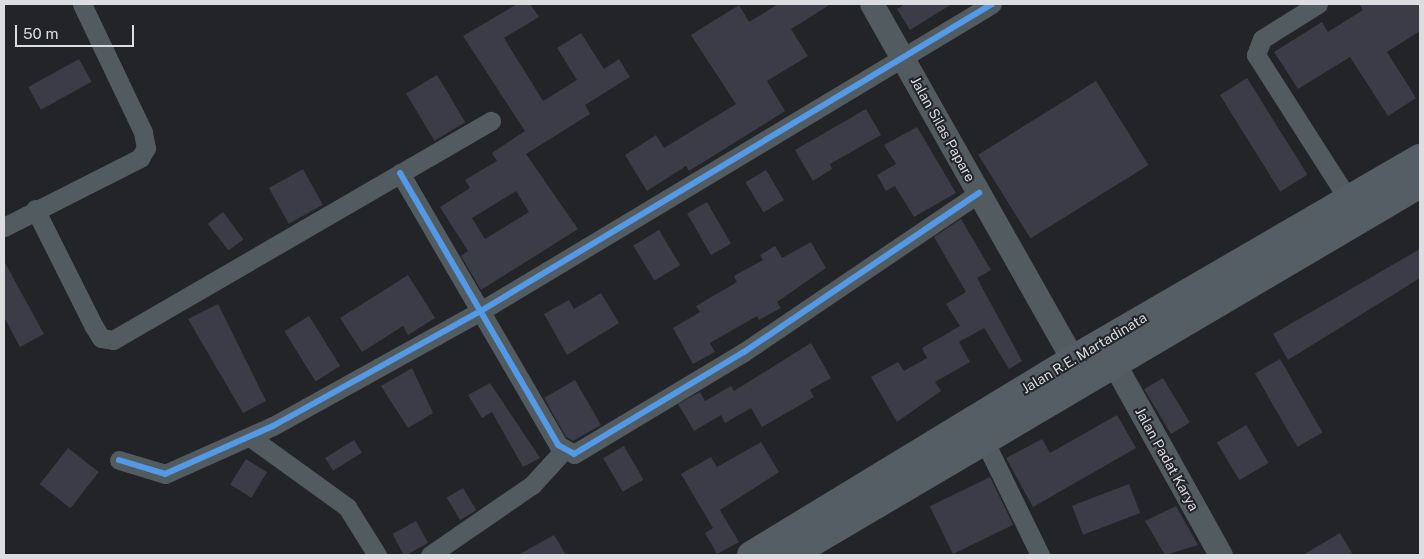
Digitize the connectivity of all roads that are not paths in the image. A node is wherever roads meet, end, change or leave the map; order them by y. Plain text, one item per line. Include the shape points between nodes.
1 (82, 4) edge
2 (872, 4) edge
3 (992, 4) edge
4 (1318, 4) edge
5 (903, 58) junction
6 (491, 121) dead end
7 (1420, 158) edge
8 (400, 173) junction
9 (1420, 184) edge
10 (979, 194) junction
11 (1348, 199) junction
12 (35, 209) junction
13 (4, 227) edge
14 (479, 312) junction
15 (1073, 359) junction
16 (1114, 363) junction
17 (250, 438) junction
18 (984, 440) junction
19 (563, 451) junction
20 (119, 460) dead end
21 (377, 555) edge
22 (430, 555) edge
23 (751, 555) edge
24 (791, 555) edge
25 (1040, 555) edge
26 (1220, 555) edge

1 - 12 street via 143,132 146,148 140,158
2 - 5 street, Jalan Silas Papare
3 - 5 street
4 - 11 street via 1262,39 1256,55
5 - 10 street, Jalan Silas Papare
5 - 14 street
6 - 8 street
7 - 11 highway, Jalan R.E. Martadinata
8 - 12 street via 113,340 101,338 93,325
8 - 14 street
9 - 16 highway, Jalan R.E. Martadinata
10 - 15 street, Jalan Silas Papare
10 - 19 street via 781,328 587,450
11 - 15 highway, Jalan R.E. Martadinata
12 - 13 street
14 - 17 street
14 - 19 street
15 - 23 highway, Jalan R.E. Martadinata
16 - 18 highway, Jalan R.E. Martadinata
16 - 26 street, Jalan Padat Karya
17 - 20 street via 215,448 165,474
17 - 21 street via 347,507
18 - 24 highway, Jalan R.E. Martadinata
18 - 25 street
19 - 22 street via 532,485

